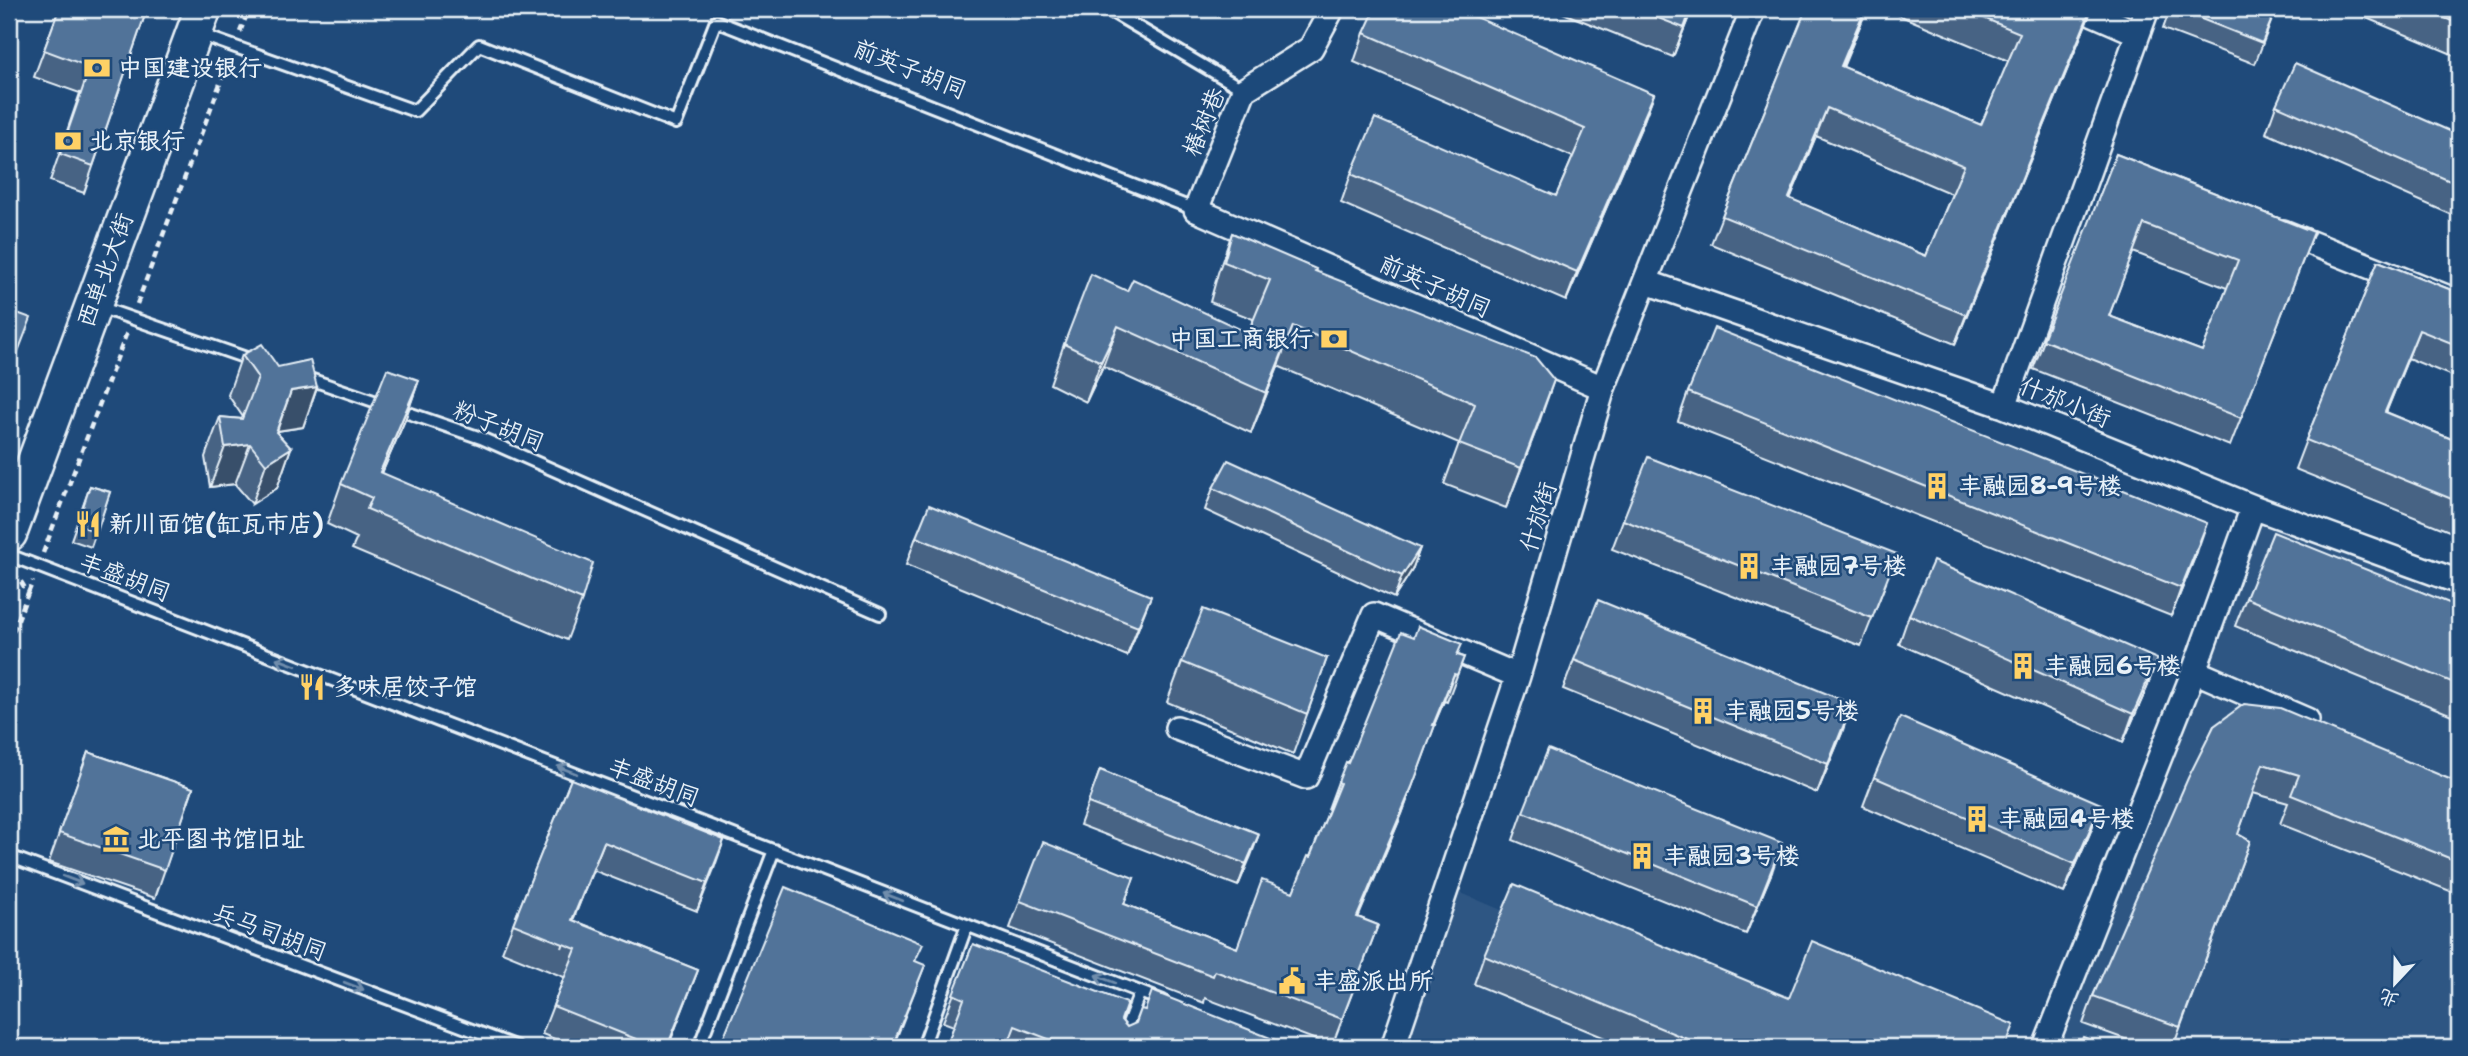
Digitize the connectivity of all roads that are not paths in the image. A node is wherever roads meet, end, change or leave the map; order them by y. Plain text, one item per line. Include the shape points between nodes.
1 (1107, 9) edge
2 (1332, 9) edge
3 (1752, 9) edge
4 (2082, 9) edge
5 (2147, 9) edge
6 (198, 20) edge
7 (2137, 33) junction
8 (1244, 90) junction
9 (2094, 156) junction
10 (2119, 166) edge
11 (1196, 210) junction
12 (2258, 221) edge
13 (1646, 282) junction
14 (2459, 302) edge
15 (92, 304) junction
16 (261, 363) edge
17 (287, 372) edge
18 (1604, 388) junction
19 (2004, 406) junction
20 (2253, 507) junction
21 (9, 533) edge
22 (9, 555) edge
23 (2459, 582) edge
24 (880, 614) dead end
25 (2194, 671) junction
26 (1518, 676) junction
27 (1177, 728) dead end
28 (2333, 731) edge
29 (774, 850) junction
30 (9, 856) edge
31 (967, 925) junction
32 (1140, 992) junction
33 (1176, 1006) edge
34 (517, 1047) edge
35 (699, 1047) edge
36 (923, 1047) edge
37 (1119, 1047) edge
38 (1393, 1047) edge
39 (2045, 1047) edge

1 - 8 lane
2 - 8 street, 椿树巷 via 1311,48
3 - 13 street, 什邡街
4 - 7 street
5 - 7 street
6 - 11 lane, 前英子胡同 via 415,111 479,45 676,123 716,21
6 - 15 main road, 西单北大街
7 - 9 street
8 - 11 street, 椿树巷
9 - 10 street
9 - 19 street
11 - 18 street, 前英子胡同
12 - 14 street
13 - 18 street, 什邡街
13 - 19 street, 什邡小街
15 - 16 lane
15 - 21 main road, 西单北大街
17 - 24 lane, 粉子胡同 via 481,439
18 - 26 street, 什邡街
19 - 20 street, 什邡小街
20 - 23 street, 什邡小街
20 - 25 street
29 -> 22 lane, 丰盛胡同
25 - 28 street
25 - 39 street
26 - 27 street via 1374,615 1306,777
26 - 38 street, 什邡街
31 -> 29 lane, 丰盛胡同
29 - 35 lane
30 -> 34 lane, 兵马司胡同
32 -> 31 lane, 丰盛胡同
31 - 36 lane
32 - 33 lane, 丰盛胡同
32 - 37 lane

